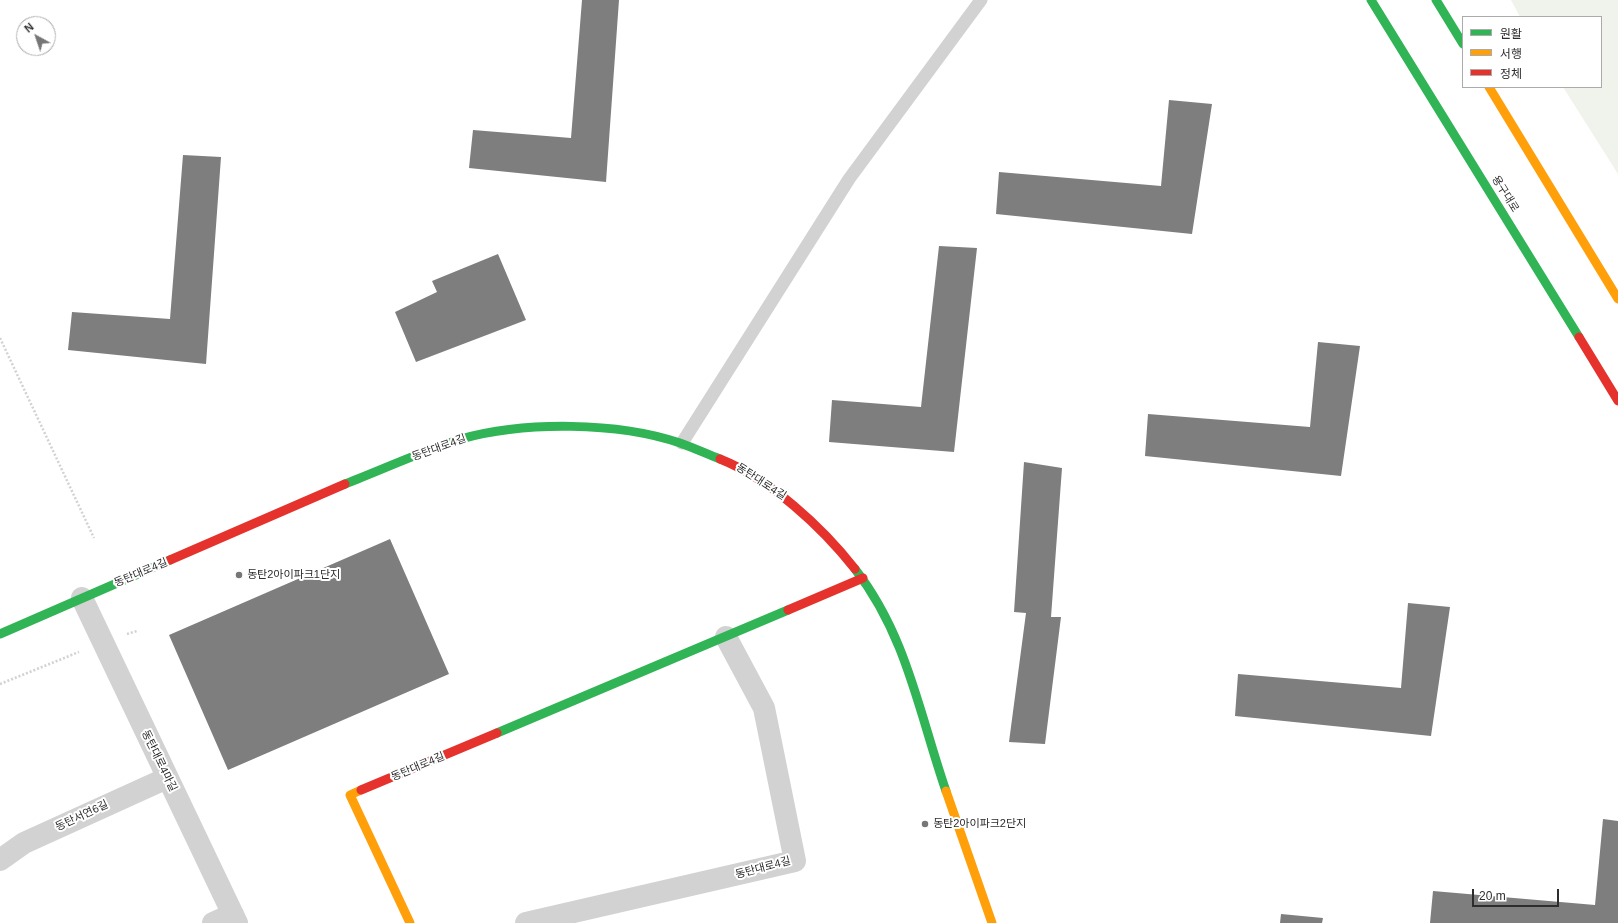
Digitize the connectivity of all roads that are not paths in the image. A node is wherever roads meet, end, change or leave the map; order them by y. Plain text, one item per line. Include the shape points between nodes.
1 (981, 0) edge
2 (1371, 0) edge
3 (1436, 0) edge
4 (1462, 42) edge
5 (1490, 88) edge
6 (1618, 299) edge
7 (1618, 401) edge
8 (682, 443) junction
9 (863, 578) junction
10 (82, 598) junction
11 (0, 634) edge
12 (726, 637) junction
13 (167, 778) junction
14 (0, 860) edge
15 (235, 919) edge
16 (213, 923) edge
17 (410, 923) edge
18 (526, 923) edge
19 (992, 923) edge

1 - 8 lane via 848,179
2 - 7 main road, 용구대로
3 - 4 main road
5 - 6 main road
8 - 9 main road, 동탄대로4길 via 734,465 784,496 822,529
8 - 10 main road, 동탄대로4길 via 615,428 538,426 476,435 425,452 351,482
9 - 12 main road, 동탄대로4길
9 - 19 main road, 동탄대로4길 via 889,621 912,678 932,750
10 - 11 main road, 동탄대로4길
10 - 13 street, 동탄대로4마길
12 - 17 main road, 동탄대로4길 via 350,795
12 - 18 street, 동탄대로4길 via 764,708 795,861
13 - 14 street, 동탄서연6길 via 24,843
13 - 15 street, 동탄대로4마길
15 - 16 street

